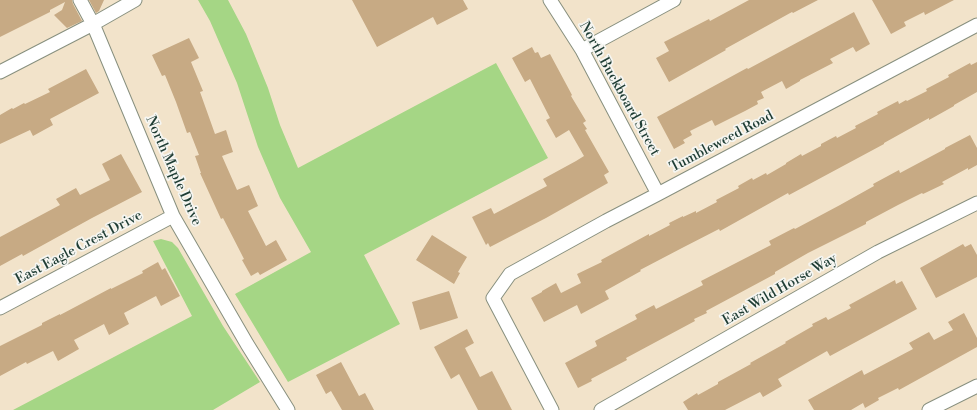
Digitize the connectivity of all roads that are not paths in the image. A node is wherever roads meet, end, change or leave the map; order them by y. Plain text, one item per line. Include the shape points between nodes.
1 (80, 0) edge
2 (135, 0) edge
3 (550, 0) edge
4 (674, 0) edge
5 (93, 24) junction
6 (977, 25) edge
7 (582, 50) junction
8 (0, 72) edge
9 (658, 194) junction
10 (977, 203) edge
11 (173, 216) junction
12 (0, 308) edge
13 (977, 386) edge
14 (288, 410) edge
15 (552, 410) edge
16 (601, 410) edge
17 (929, 410) edge

1 - 5 street, North Maple Drive
2 - 5 street
3 - 7 street, North Buckboard Street
4 - 7 street
5 - 8 street
5 - 11 street, North Maple Drive
6 - 9 street, Tumbleweed Road
7 - 9 street, North Buckboard Street
9 - 15 street, Tumbleweed Road via 510,274 493,298
10 - 16 street, East Wild Horse Way via 878,252
11 - 12 street, East Eagle Crest Drive
11 - 14 street, North Maple Drive
13 - 17 street

